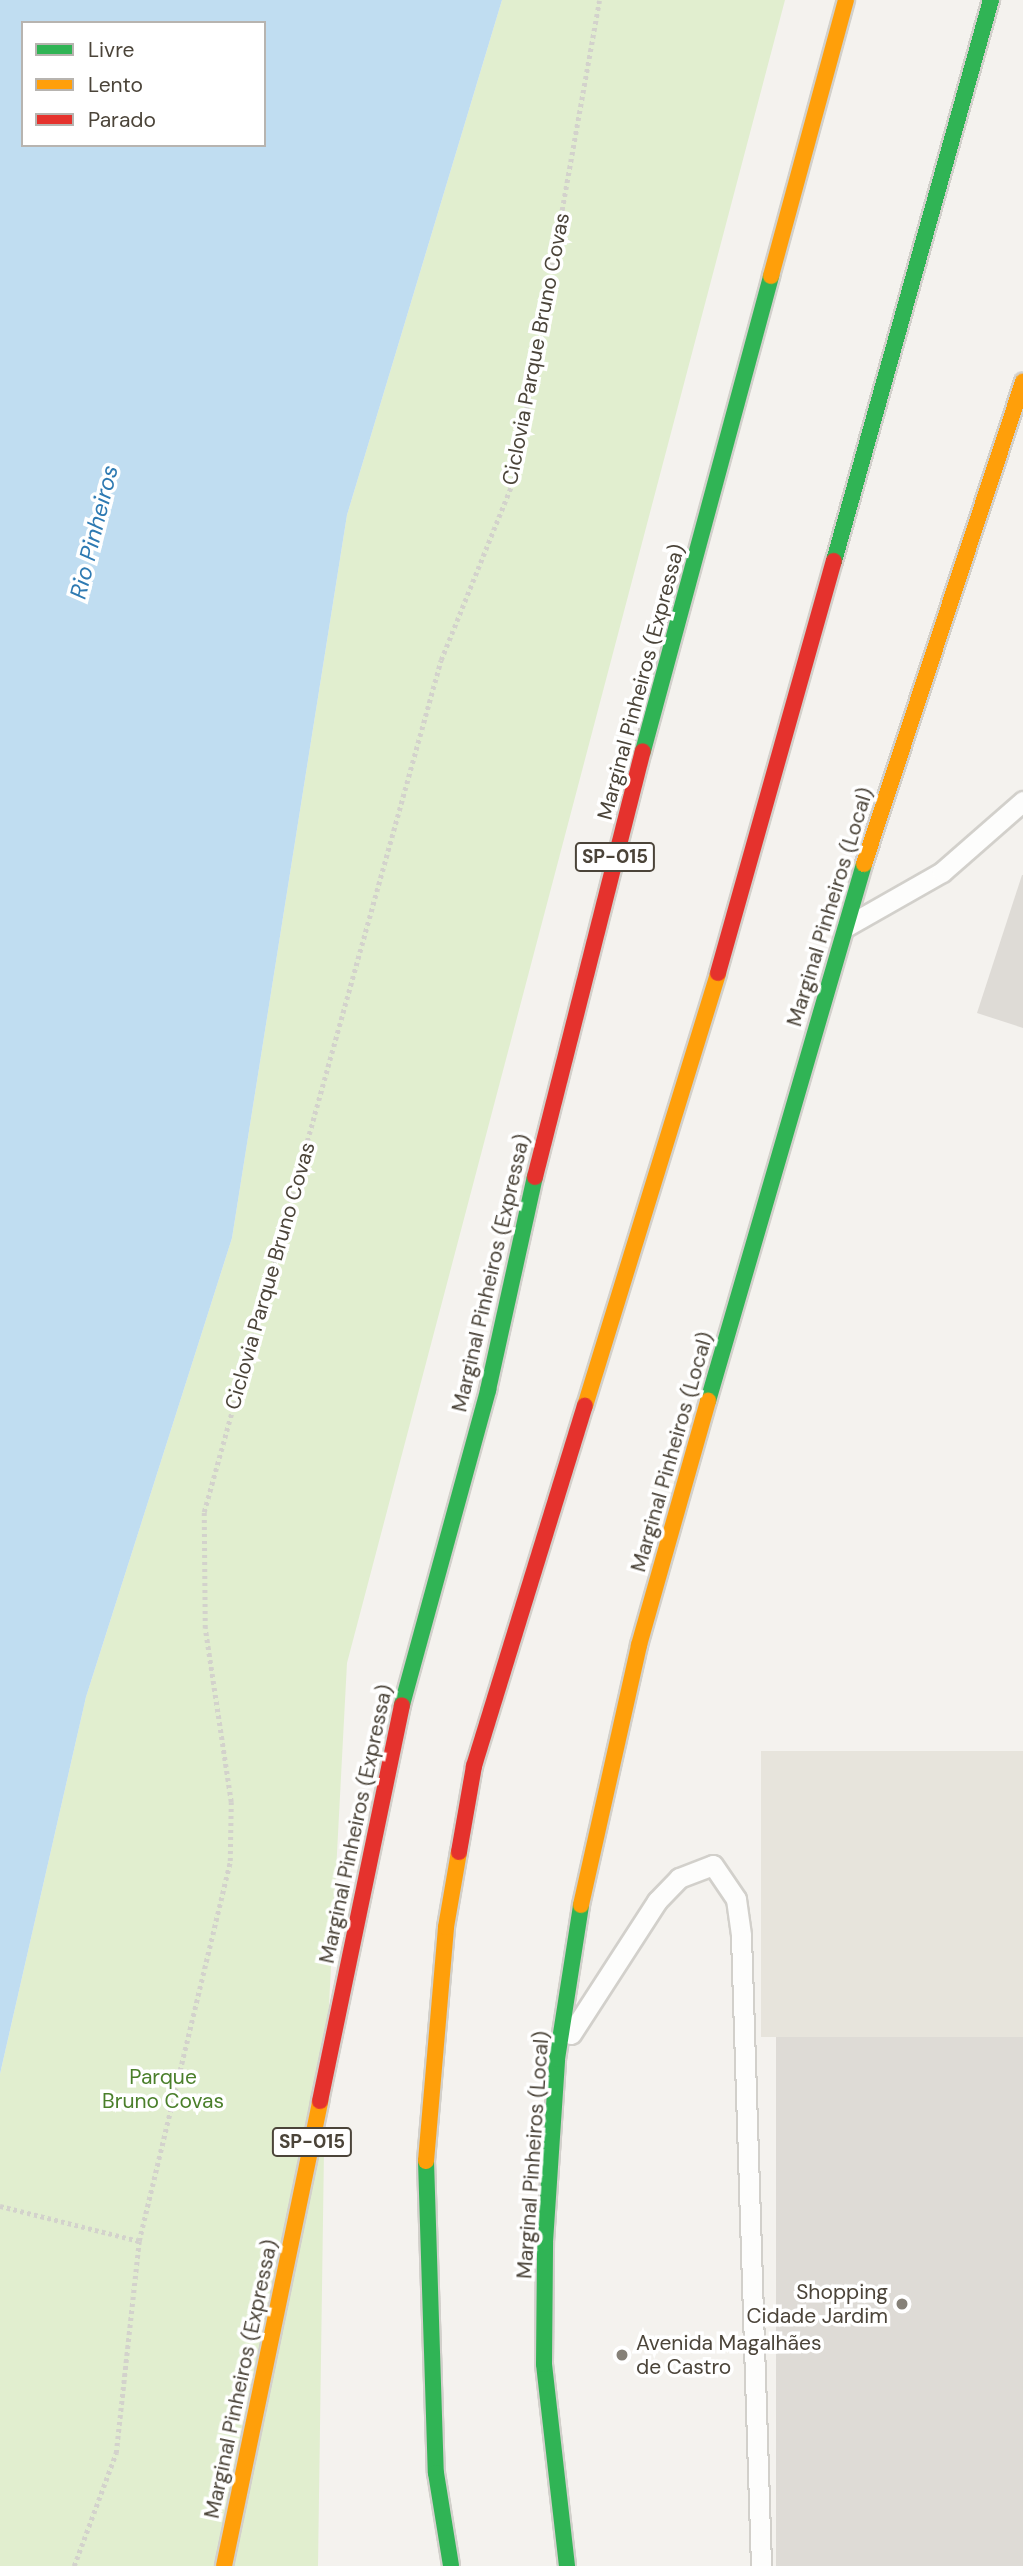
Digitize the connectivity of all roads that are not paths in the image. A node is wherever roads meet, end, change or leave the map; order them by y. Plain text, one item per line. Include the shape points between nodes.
1 (846, 0) edge
2 (991, 0) edge
3 (1023, 382) edge
4 (1023, 801) edge
5 (843, 928) junction
6 (556, 2059) junction
7 (223, 2566) edge
8 (451, 2566) edge
9 (567, 2566) edge
10 (761, 2566) edge

1 - 7 highway, Marginal Pinheiros (Expressa) / SP-015 via 564,1043 488,1390 399,1717
2 - 8 highway via 728,942 474,1766 446,1927 424,2188 436,2473
3 - 5 highway, Marginal Pinheiros (Local)
4 - 5 lane via 942,872
5 - 6 highway, Marginal Pinheiros (Local) via 639,1645 592,1837
6 - 9 highway, Marginal Pinheiros (Local) via 544,2364
6 - 10 lane via 657,1901 679,1878 713,1865 736,1899 741,1936

